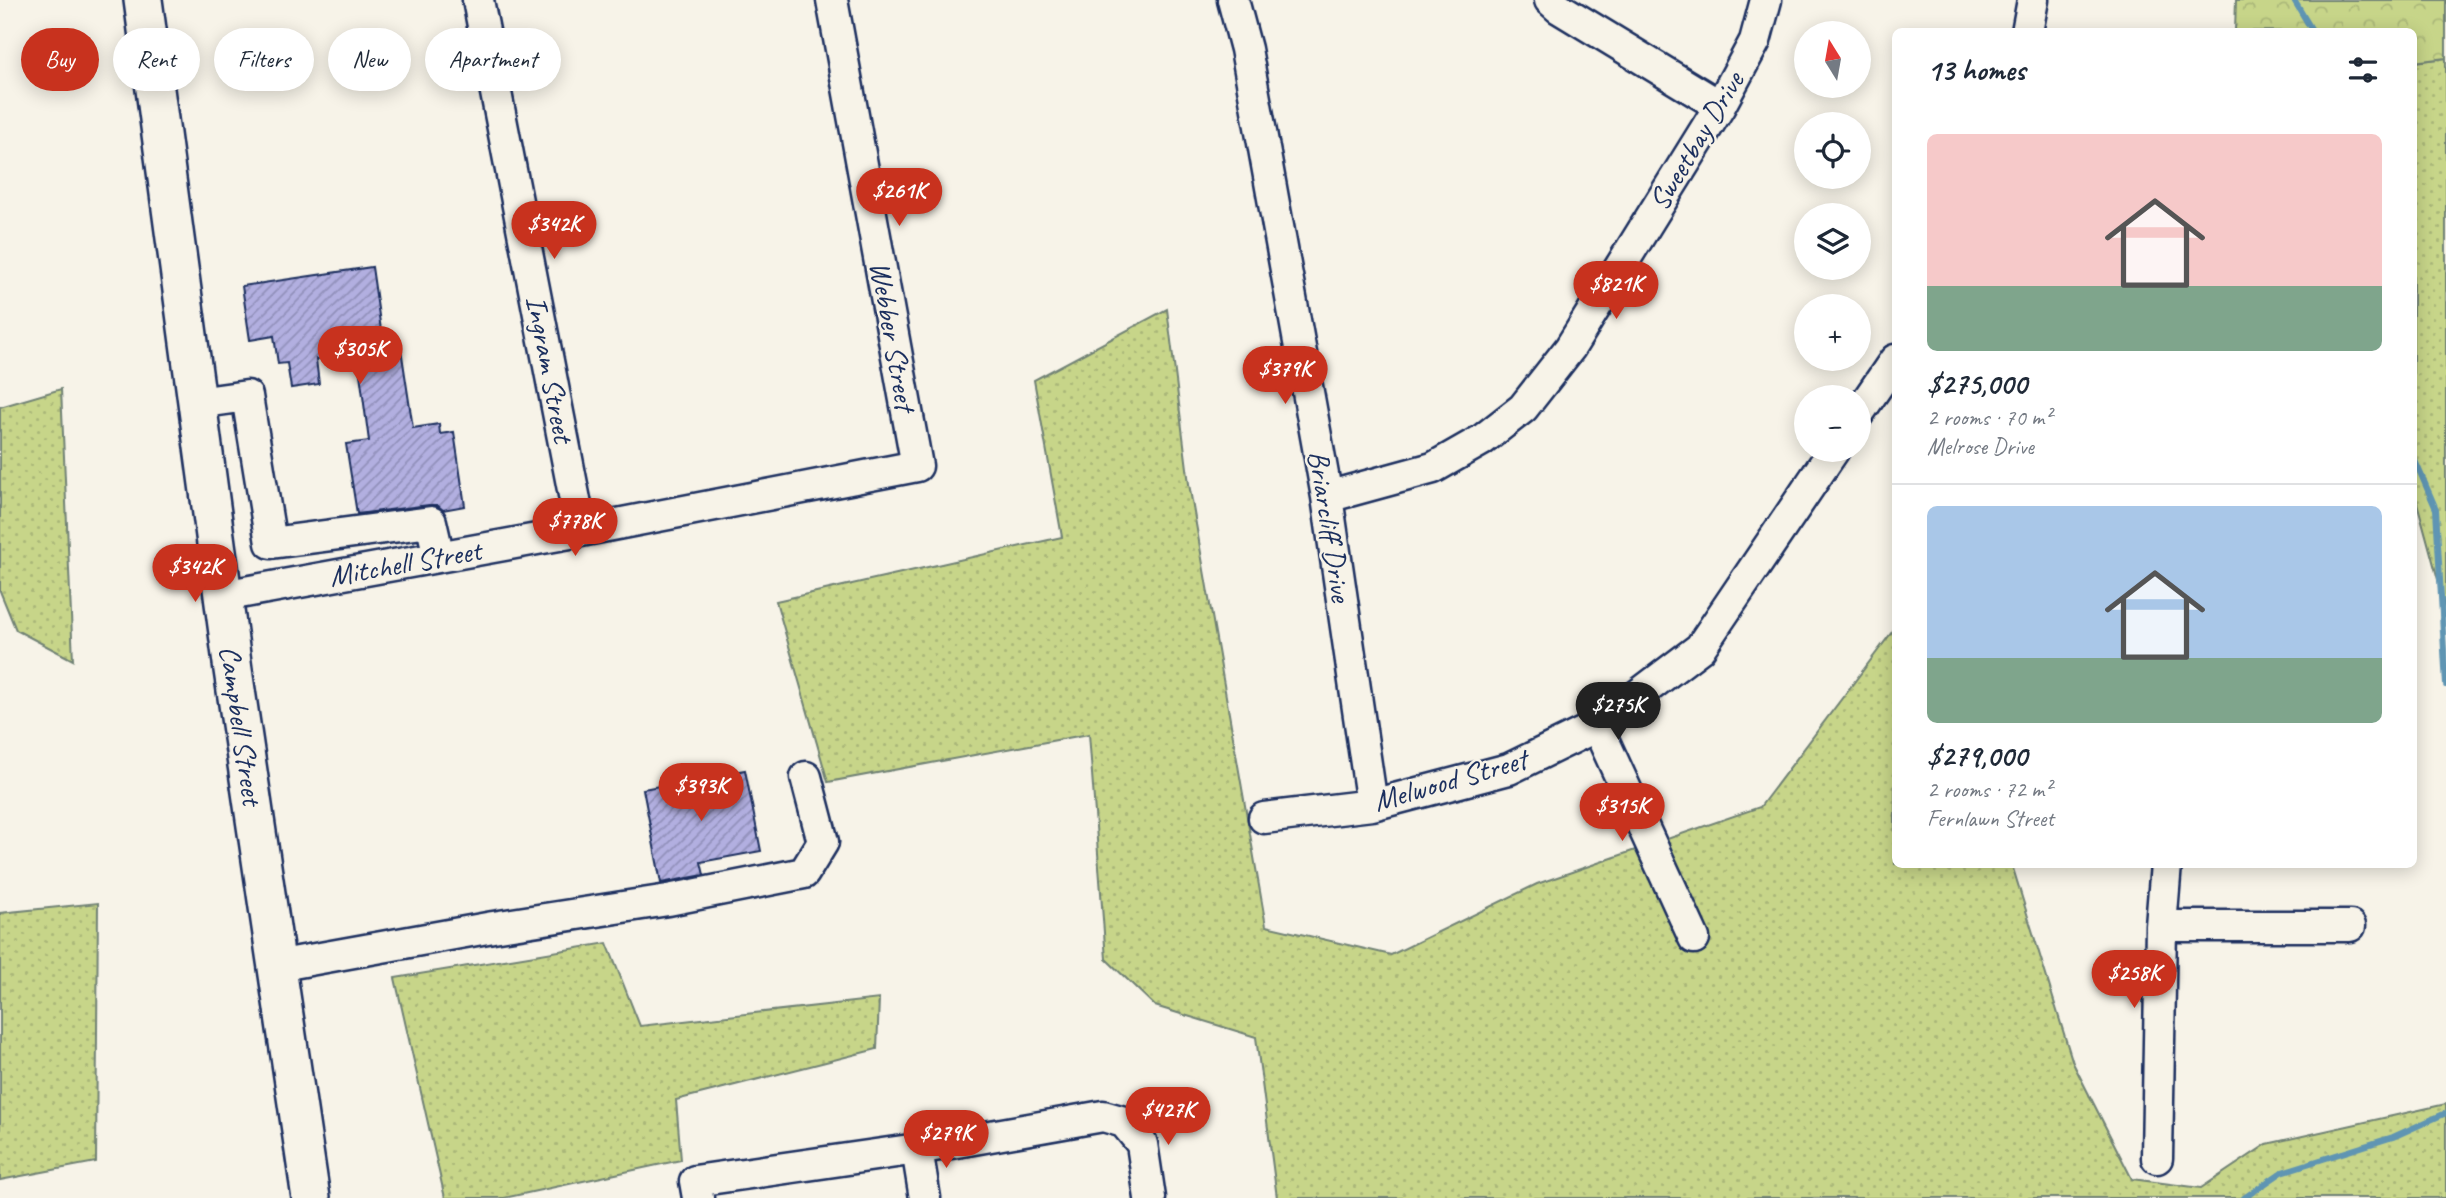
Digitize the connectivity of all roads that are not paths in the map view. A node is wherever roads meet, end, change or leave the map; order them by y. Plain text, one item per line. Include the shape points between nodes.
1 (143, 0) edge
2 (478, 0) edge
3 (832, 0) edge
4 (1233, 0) edge
5 (1550, 0) edge
6 (1766, 0) edge
7 (2033, 0) edge
8 (2028, 28) edge
9 (1720, 106) junction
10 (1892, 364) edge
11 (1871, 395) edge
12 (197, 403) junction
13 (1826, 462) edge
14 (917, 466) joint
15 (1327, 497) junction
16 (581, 531) junction
17 (439, 557) junction
18 (223, 596) junction
19 (1597, 726) junction
20 (806, 777) dead end
21 (1373, 805) junction
22 (1264, 818) dead end
23 (2166, 868) edge
24 (2161, 926) junction
25 (2350, 926) dead end
26 (1693, 938) dead end
27 (276, 966) junction
28 (917, 1149) junction
29 (2157, 1158) dead end
30 (697, 1190) edge
31 (311, 1198) edge
32 (925, 1198) edge
33 (1150, 1198) edge

1 - 12 main road, Campbell Street
2 - 16 street, Ingram Street
3 - 14 street, Webber Street
4 - 15 street, Briarcliff Drive via 1246,49
5 - 9 street
6 - 9 street, Sweetbay Drive via 1755,41
7 - 8 street
9 - 15 street, Sweetbay Drive via 1570,348 1523,408 1482,440 1433,468
10 - 11 street
12 - 17 street via 247,396 271,542 431,522
12 - 18 main road, Campbell Street
13 - 19 street, Melwood Street via 1700,648
14 - 16 street, Mitchell Street
15 - 21 street, Briarcliff Drive
16 - 17 street, Mitchell Street
17 - 18 street, Mitchell Street
18 - 27 main road, Campbell Street
19 - 21 street, Melwood Street via 1509,769
19 - 26 street
20 - 27 street via 823,842 804,873
21 - 22 street, Melwood Street
23 - 24 street
24 - 25 street
24 - 29 street
27 - 31 main road, Campbell Street
28 - 30 street
28 - 32 street
28 - 33 street via 1103,1116 1124,1122 1142,1144

